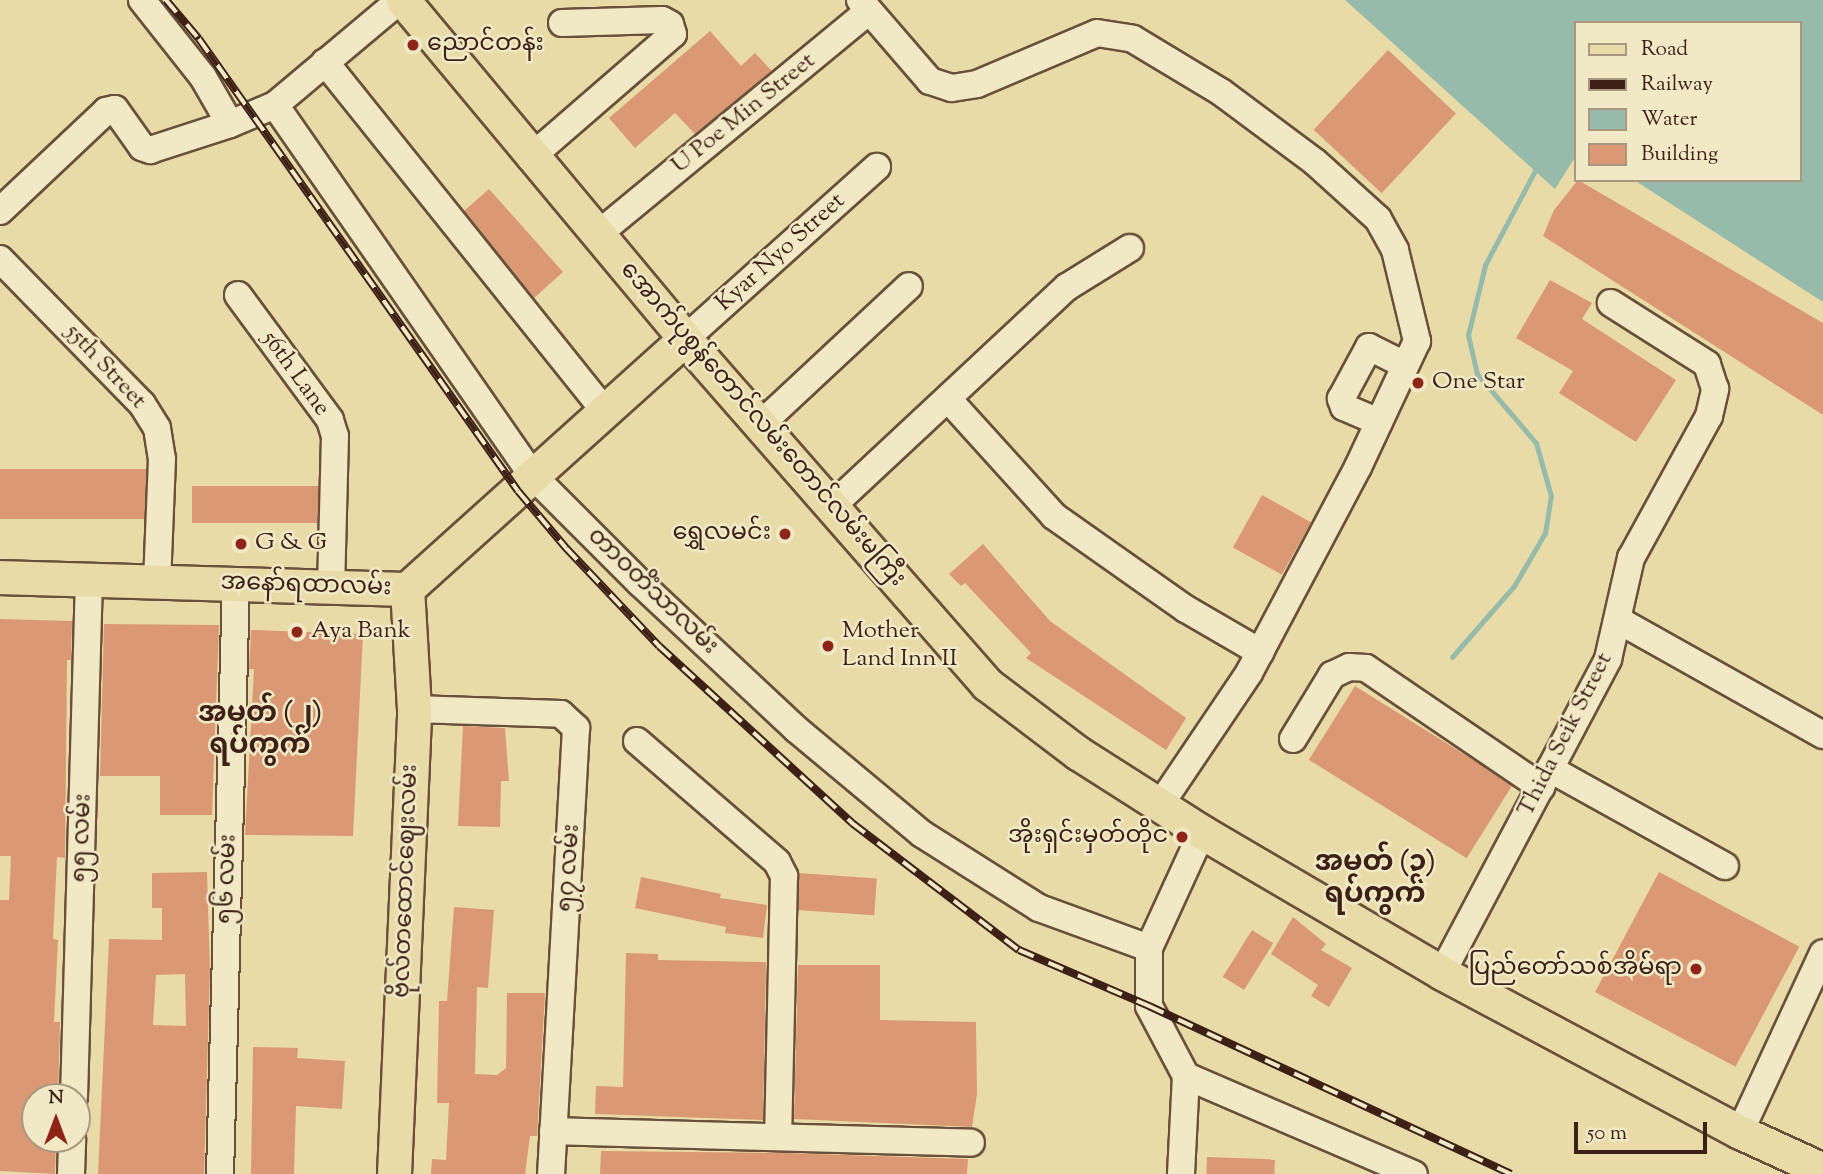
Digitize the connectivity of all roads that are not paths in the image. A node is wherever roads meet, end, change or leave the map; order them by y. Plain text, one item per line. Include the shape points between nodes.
1 (142, 0) edge
2 (401, 0) edge
3 (864, 6) edge
4 (562, 23) dead end
5 (326, 62) junction
6 (275, 105) junction
7 (230, 124) junction
8 (530, 158) junction
9 (877, 167) dead end
10 (0, 211) edge
11 (609, 225) junction
12 (1130, 248) dead end
13 (0, 259) edge
14 (909, 286) dead end
15 (238, 295) dead end
16 (1611, 303) dead end
17 (685, 339) junction
18 (1405, 365) junction
19 (948, 398) junction
20 (606, 412) junction
21 (1379, 422) junction
22 (761, 424) junction
23 (534, 477) junction
24 (832, 506) junction
25 (0, 577) edge
26 (89, 580) junction
27 (157, 581) junction
28 (236, 584) junction
29 (331, 586) junction
30 (407, 589) junction
31 (1618, 621) junction
32 (1260, 652) junction
33 (414, 709) junction
34 (1823, 735) edge
35 (1293, 739) dead end
36 (637, 741) dead end
37 (1545, 778) junction
38 (1160, 805) junction
39 (1202, 832) junction
40 (1725, 866) dead end
41 (1149, 948) junction
42 (1823, 953) edge
43 (1442, 973) junction
44 (1186, 1076) junction
45 (74, 1083) edge
46 (553, 1131) junction
47 (1740, 1132) junction
48 (778, 1137) junction
49 (971, 1143) dead end
50 (72, 1153) edge
51 (1823, 1170) edge
52 (71, 1174) edge
53 (220, 1174) edge
54 (394, 1174) edge
55 (551, 1174) edge
56 (1181, 1174) edge
57 (1414, 1174) edge

1 - 7 street via 203,77
2 - 5 street
2 - 8 main road, အောက်ပုစွန်တောင်လမ်းတောင်လမ်းမကြီး
3 - 11 street, U Poe Min Street
3 - 18 street via 930,81 952,88 978,84 1083,37 1112,33 1133,39 1221,92 1315,162 1378,219 1395,250 1417,341
4 - 8 street via 662,20 670,24 673,34
5 - 6 street
5 - 20 street
6 - 7 street
6 - 23 street, တာဝတိံသာလမ်း
7 - 10 street via 150,150 142,147 115,109 106,111
8 - 11 main road, အောက်ပုစွန်တောင်လမ်းတောင်လမ်းမကြီး
9 - 17 street, Kyar Nyo Street
11 - 17 main road, အောက်ပုစွန်တောင်လမ်းတောင်လမ်းမကြီး
12 - 19 street via 1067,287
13 - 27 street, 55th Street via 142,404 157,428 162,459
14 - 22 street
15 - 29 street, 56th Lane via 330,420 335,436
16 - 31 street, Thida Seik Street via 1707,364 1715,389 1709,416 1631,558
17 - 20 main road, အနော်ရထာလမ်း
17 - 22 main road, အောက်ပုစွန်တောင်လမ်းတောင်လမ်းမကြီး
18 - 21 street
18 - 21 street via 1369,347 1341,399 1344,407
19 - 24 street
19 - 32 street via 1054,516 1186,609
20 - 23 main road, အနော်ရထာလမ်း
21 - 32 street
22 - 24 main road, အောက်ပုစွန်တောင်လမ်းတောင်လမ်းမကြီး
23 - 30 main road, အနော်ရထာလမ်း
23 - 41 street, တာဝတိံသာလမ်း via 796,729 922,834 1039,908
24 - 38 main road, အောက်ပုစွန်တောင်လမ်းတောင်လမ်းမကြီး via 988,684 1078,753
25 - 26 main road, အနော်ရထာလမ်း
26 - 27 main road, အနော်ရထာလမ်း
26 - 45 street, ၅၅ လမ်း
27 - 28 main road, အနော်ရထာလမ်း
28 - 29 main road, အနော်ရထာလမ်း
28 - 53 street, ၅၆ လမ်း
29 - 30 main road, အနော်ရထာလမ်း
30 - 33 main road, ဗိုလ်တထောင်ဈေးလမ်း
31 - 34 street
31 - 37 street, Thida Seik Street via 1608,659
32 - 38 street
33 - 46 street, ၅၇ လမ်း via 561,714 576,728
33 - 54 main road, ဗိုလ်တထောင်ဈေးလမ်း
35 - 37 street via 1332,675 1349,667 1366,668
36 - 48 street via 777,862 784,876
37 - 40 street
37 - 43 street, Thida Seik Street
38 - 39 main road, အောက်ပုစွန်တောင်လမ်းတောင်လမ်းမကြီး
39 - 41 street
39 - 43 main road, အောက်ပုစွန်တောင်လမ်းတောင်လမ်းမကြီး
41 - 44 street via 1149,1006
42 - 47 street
43 - 47 main road, အောက်ပုစွန်တောင်လမ်းတောင်လမ်းမကြီး
44 - 56 street
44 - 57 street
46 - 48 street
46 - 55 street, ၅၇ လမ်း
47 - 51 main road, အောက်ပုစွန်တောင်လမ်းတောင်လမ်းမကြီး
48 - 49 street
50 - 52 street

